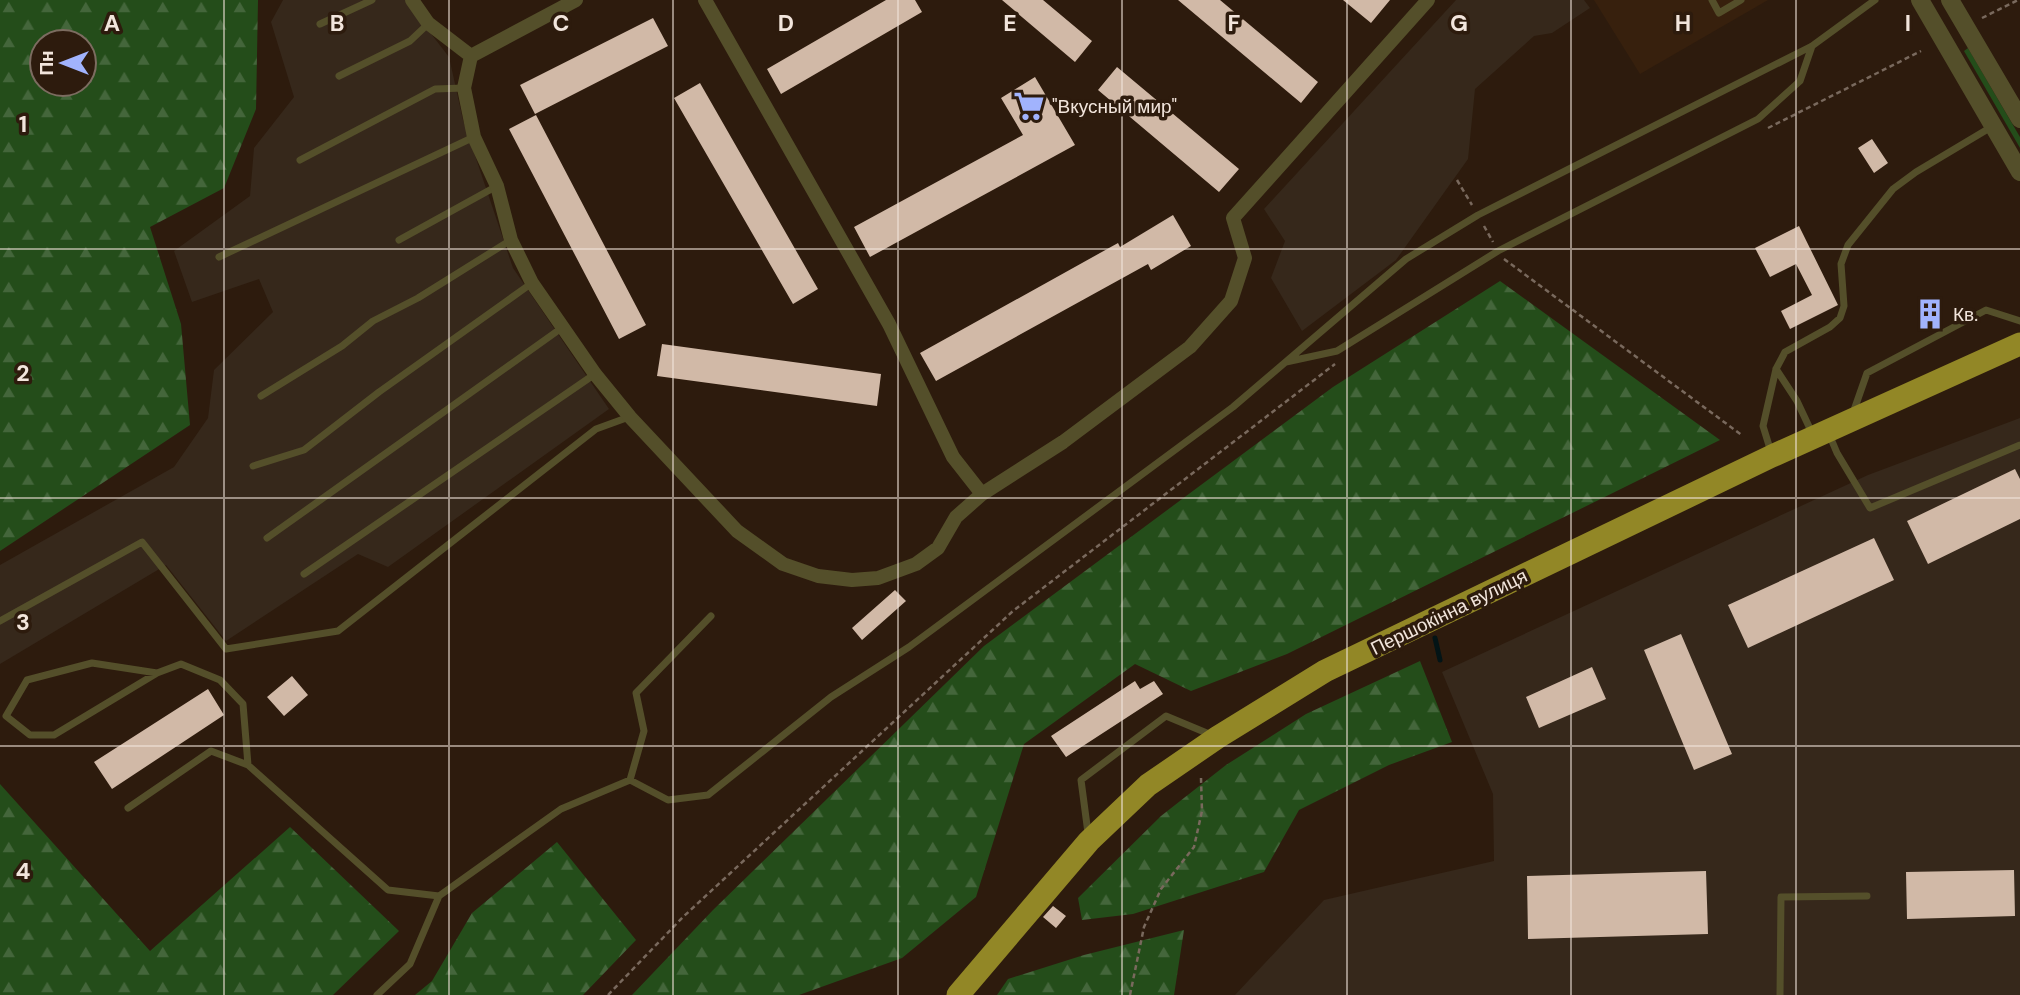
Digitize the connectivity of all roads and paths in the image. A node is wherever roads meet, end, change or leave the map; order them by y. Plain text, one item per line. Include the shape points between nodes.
1 (372, 0) edge
2 (412, 0) edge
3 (576, 0) edge
4 (705, 0) edge
5 (1428, 0) edge
6 (1712, 0) edge
7 (1741, 0) edge
8 (1875, 0) edge
9 (1920, 0) edge
10 (1950, 0) edge
11 (2018, 0) edge
12 (1982, 18) dead end
13 (320, 23) dead end
14 (428, 23) junction
15 (1812, 46) junction
16 (1921, 51) dead end
17 (471, 56) junction
18 (339, 76) dead end
19 (464, 88) junction
20 (2020, 119) edge
21 (1993, 125) junction
22 (1762, 131) dead end
23 (474, 137) junction
24 (300, 160) dead end
25 (2020, 172) edge
26 (497, 186) junction
27 (399, 240) dead end
28 (511, 240) junction
29 (1516, 254) dead end
30 (219, 257) dead end
31 (532, 283) junction
32 (2020, 321) edge
33 (564, 327) junction
34 (2020, 344) edge
35 (1340, 360) dead end
36 (1285, 362) junction
37 (1776, 369) junction
38 (595, 374) junction
39 (261, 396) dead end
40 (630, 417) junction
41 (1850, 422) junction
42 (1821, 434) junction
43 (1743, 436) dead end
44 (2020, 445) edge
45 (1772, 456) junction
46 (253, 466) dead end
47 (982, 494) junction
48 (267, 538) dead end
49 (304, 574) dead end
50 (711, 616) dead end
51 (0, 621) edge
52 (157, 673) junction
53 (1217, 737) junction
54 (248, 765) junction
55 (1201, 778) dead end
56 (630, 780) junction
57 (128, 808) dead end
58 (1089, 841) junction
59 (439, 896) junction
60 (1867, 896) dead end
61 (377, 995) edge
62 (608, 995) edge
63 (958, 995) edge
64 (1130, 995) edge
65 (1780, 995) edge

1 - 13 lane
2 - 14 street
3 - 17 street
4 - 47 street via 889,324 953,457
5 - 47 street via 1233,218 1245,258 1235,290 1231,301 1190,347 1063,442
6 - 7 lane via 1719,13
8 - 15 lane
9 - 21 street
10 - 20 street
11 - 12 path
14 - 17 street
14 - 18 lane via 410,41
15 - 36 lane via 1478,215 1406,259
15 - 36 lane via 1800,81 1758,119 1498,251 1337,351
16 - 22 path
17 - 19 street
19 - 23 street
19 - 24 lane via 435,89
21 - 25 street
21 - 37 lane via 1916,172 1878,205 1843,254 1840,318 1785,352
23 - 26 street
23 - 30 lane
26 - 27 lane
26 - 28 street
28 - 31 street
28 - 39 lane via 373,321 342,346
29 - 43 path via 1504,260
31 - 33 street
31 - 46 lane via 304,450
32 - 41 lane via 1986,310 1867,373
33 - 38 street
33 - 48 lane
34 - 41 highway, Першокінна вулиця
35 - 62 path via 1013,611 683,917
36 - 56 lane via 1233,407 909,648 831,697 708,794 668,800
37 - 42 lane
37 - 45 lane via 1763,426
38 - 40 street
38 - 49 lane
40 - 47 street via 737,531 783,564 818,576 878,578 916,564 938,548 956,517
40 - 51 lane via 596,429 338,631 226,649 142,542
41 - 42 highway, Першокінна вулиця
42 - 44 lane via 1870,508
42 - 45 highway, Першокінна вулиця
45 - 53 highway, Першокінна вулиця via 1325,671
50 - 56 lane via 636,693 644,731
52 - 52 lane via 92,663 27,680 6,716 30,735 54,735
52 - 54 lane via 181,664 220,680 243,704
53 - 58 highway, Першокінна вулиця via 1148,785
53 - 58 lane via 1166,716 1081,780
54 - 57 lane via 211,751
54 - 59 lane via 388,890
55 - 64 path via 1202,811 1194,847 1161,889 1144,927
56 - 59 lane via 561,809
58 - 63 highway, Першокінна вулиця
59 - 61 lane via 410,964
60 - 65 lane via 1781,897

